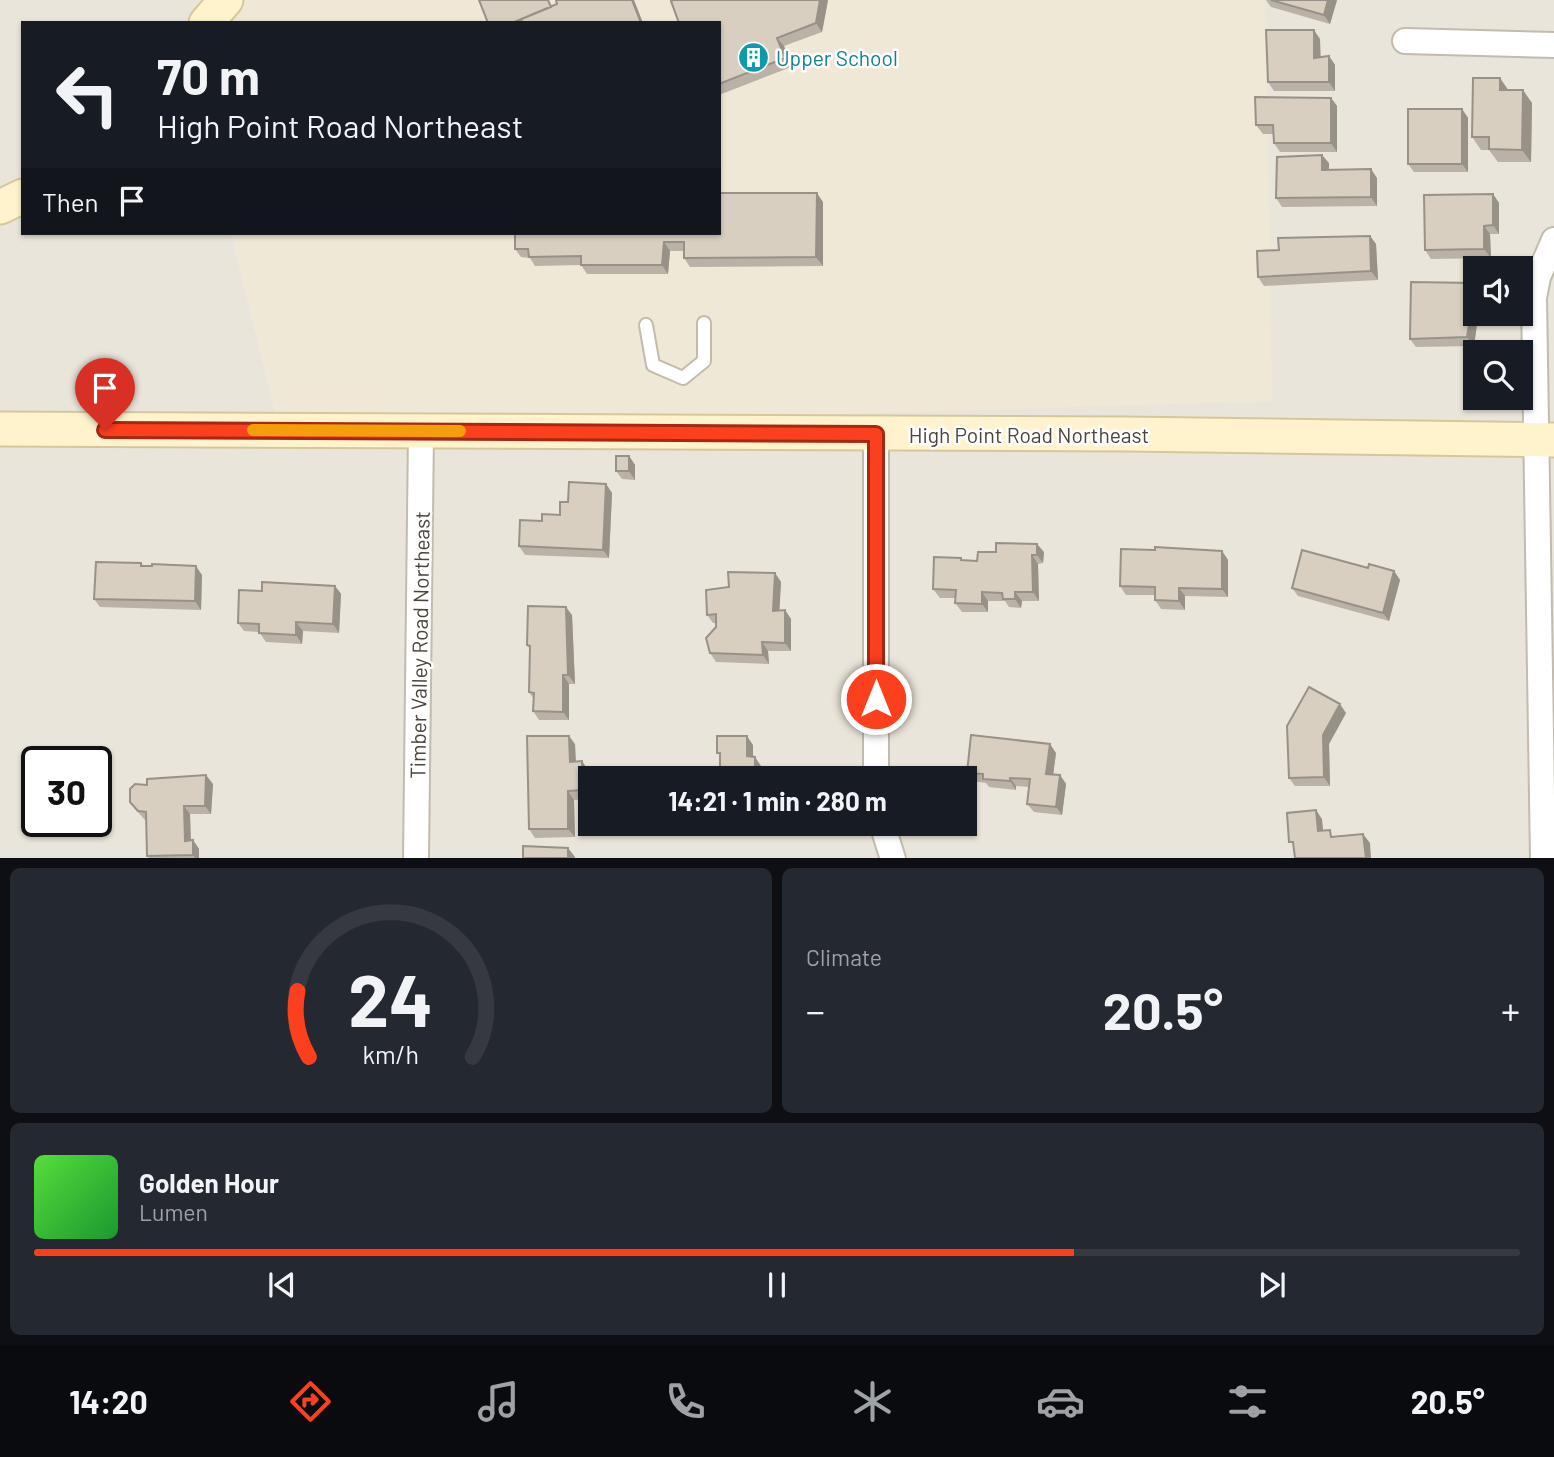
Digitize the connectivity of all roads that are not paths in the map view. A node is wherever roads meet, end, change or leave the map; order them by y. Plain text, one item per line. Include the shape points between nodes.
1 (226, 0) edge
2 (208, 21) edge
3 (1405, 41) dead end
4 (1554, 45) edge
5 (21, 197) edge
6 (0, 206) edge
7 (1554, 240) edge
8 (704, 323) dead end
9 (646, 325) dead end
10 (0, 429) edge
11 (421, 431) junction
12 (876, 434) junction
13 (1545, 440) edge
14 (876, 766) edge
15 (886, 836) edge
16 (416, 858) edge
17 (893, 858) edge
18 (1543, 858) edge

1 - 2 street
3 - 4 street
5 - 6 street
7 - 13 street via 1534,298
8 - 9 lane via 704,361 683,379 653,365
10 - 11 street, High Point Road Northeast
11 - 12 street, High Point Road Northeast
11 - 16 street, Timber Valley Road Northeast
12 - 13 street, High Point Road Northeast
12 - 14 street
13 - 18 street
15 - 17 street

